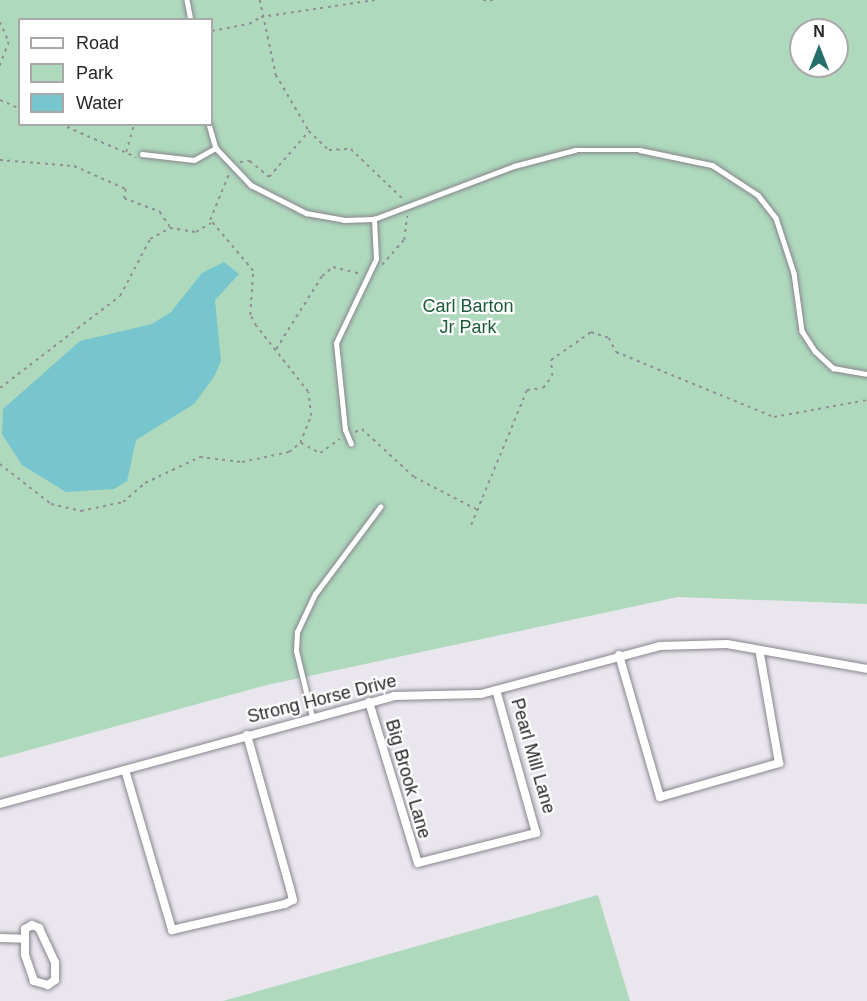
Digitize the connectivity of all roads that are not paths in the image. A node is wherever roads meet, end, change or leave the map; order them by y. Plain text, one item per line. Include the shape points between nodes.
1 (187, 0) edge
2 (191, 18) edge
3 (210, 126) edge
4 (216, 148) junction
5 (141, 156) road end
6 (375, 219) junction
7 (867, 374) edge
8 (351, 444) dead end
9 (380, 507) dead end
10 (760, 654) junction
11 (619, 655) junction
12 (867, 669) edge
13 (496, 690) junction
14 (369, 702) junction
15 (312, 717) junction
16 (247, 735) junction
17 (125, 770) junction
18 (0, 804) edge
19 (418, 863) joint
20 (0, 938) edge
21 (24, 939) junction

1 - 2 lane
3 - 4 lane
4 - 5 lane via 194,160
4 - 6 lane via 274,201 306,213
6 - 7 lane via 514,166 575,150 631,149 712,165 758,195 776,218 794,273 802,331 815,351 833,368
6 - 8 lane via 376,259 336,343
9 - 15 lane via 315,594 297,632 296,651
10 - 11 street, Strong Horse Drive via 727,644 685,642
10 - 11 street via 779,763 660,797
10 - 12 street, Strong Horse Drive
11 - 13 street, Strong Horse Drive
13 - 14 street, Strong Horse Drive
13 - 19 street, Pearl Mill Lane via 536,832
14 - 15 street, Strong Horse Drive
14 - 19 street, Big Brook Lane
15 - 16 street, Strong Horse Drive
16 - 17 street, Strong Horse Drive
16 - 17 street via 293,900 172,930
17 - 18 street, Strong Horse Drive
20 - 21 street
21 - 21 street via 34,981 48,985 57,972 44,936 32,926 25,928

